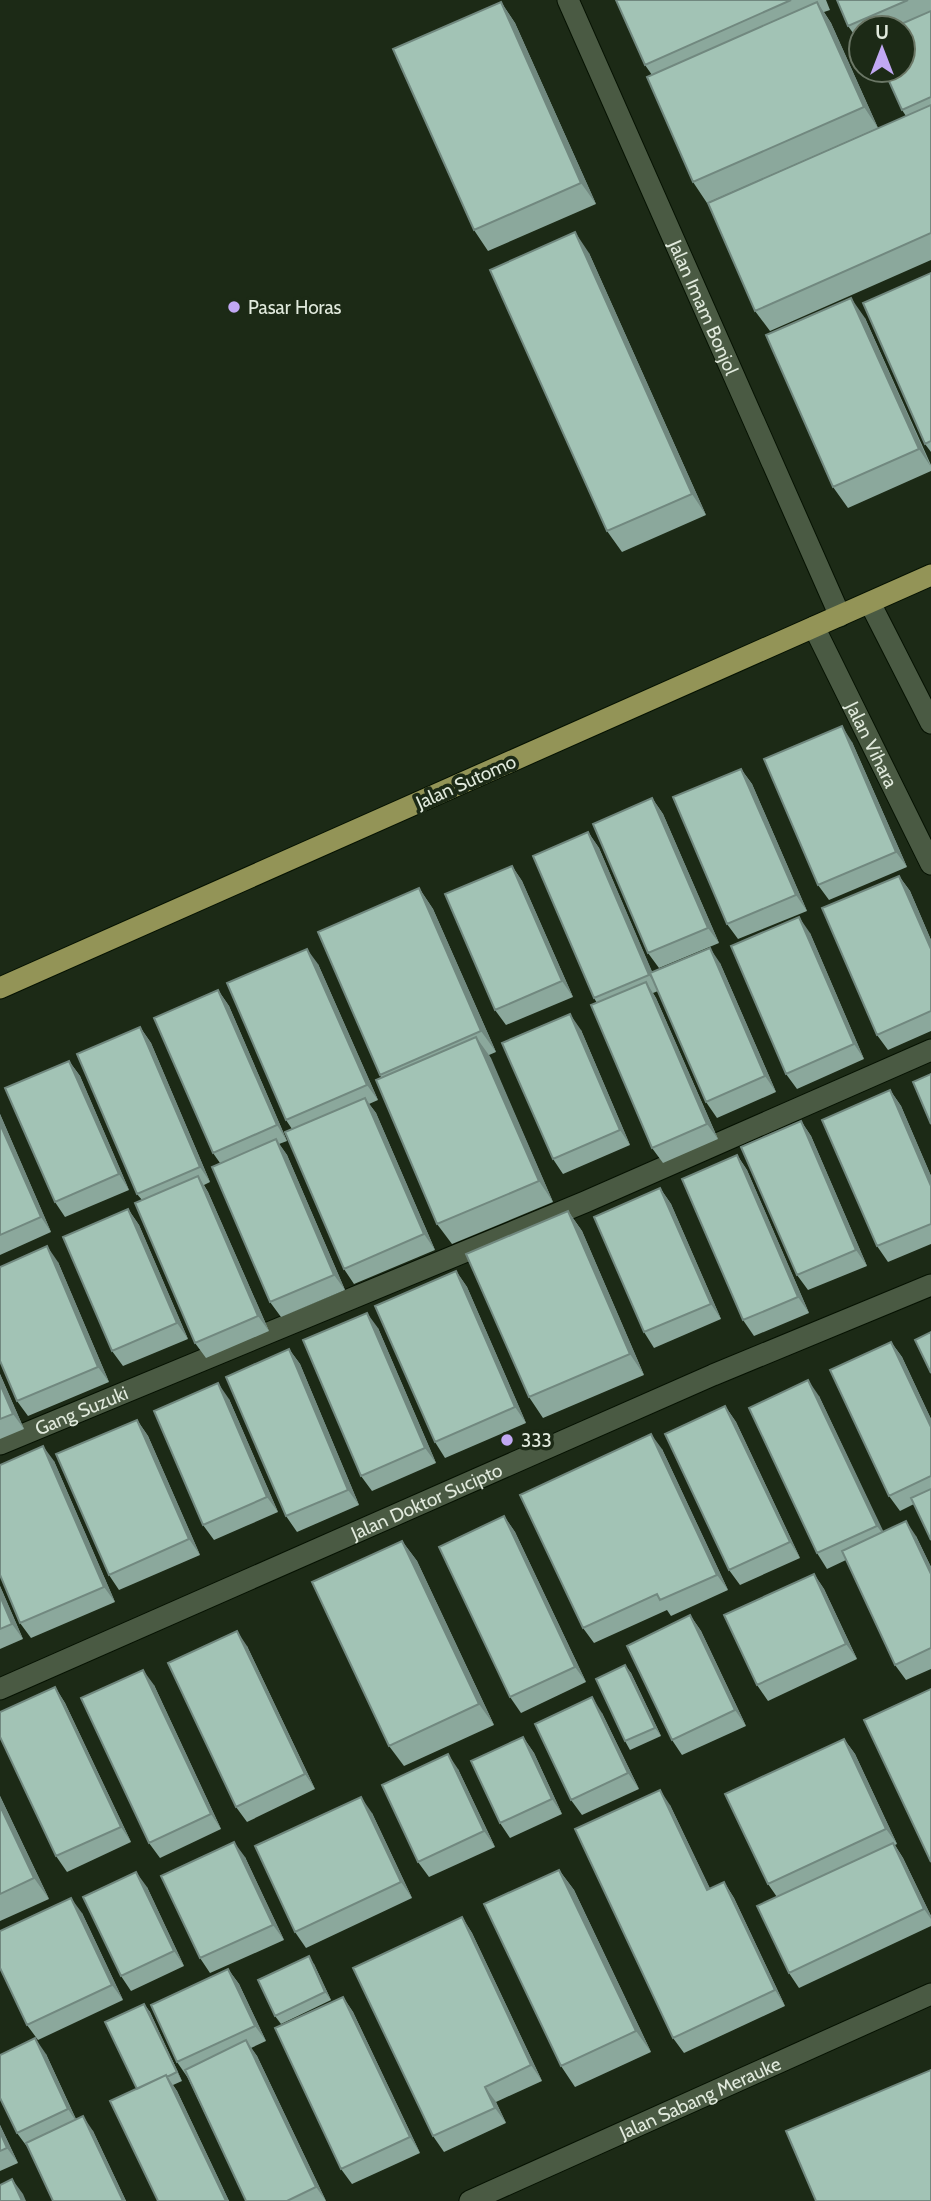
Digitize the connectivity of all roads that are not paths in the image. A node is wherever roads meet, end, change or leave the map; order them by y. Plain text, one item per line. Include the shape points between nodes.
1 (568, 0) edge
2 (931, 575) edge
3 (870, 603) junction
4 (840, 616) junction
5 (814, 627) junction
6 (931, 723) edge
7 (931, 864) edge
8 (0, 988) edge
9 (931, 1049) edge
10 (931, 1285) edge
11 (0, 1444) edge
12 (0, 1689) edge
13 (931, 1994) edge
14 (470, 2201) edge

1 - 4 street, Jalan Imam Bonjol
2 - 3 main road, Jalan Sutomo
3 - 4 main road, Jalan Sutomo
3 - 6 street
4 - 5 main road, Jalan Sutomo
5 - 7 street, Jalan Vihara
5 - 8 main road, Jalan Sutomo
9 - 11 street, Gang Suzuki via 585,1202
10 - 12 street, Jalan Doktor Sucipto via 713,1375
13 - 14 street, Jalan Sabang Merauke

